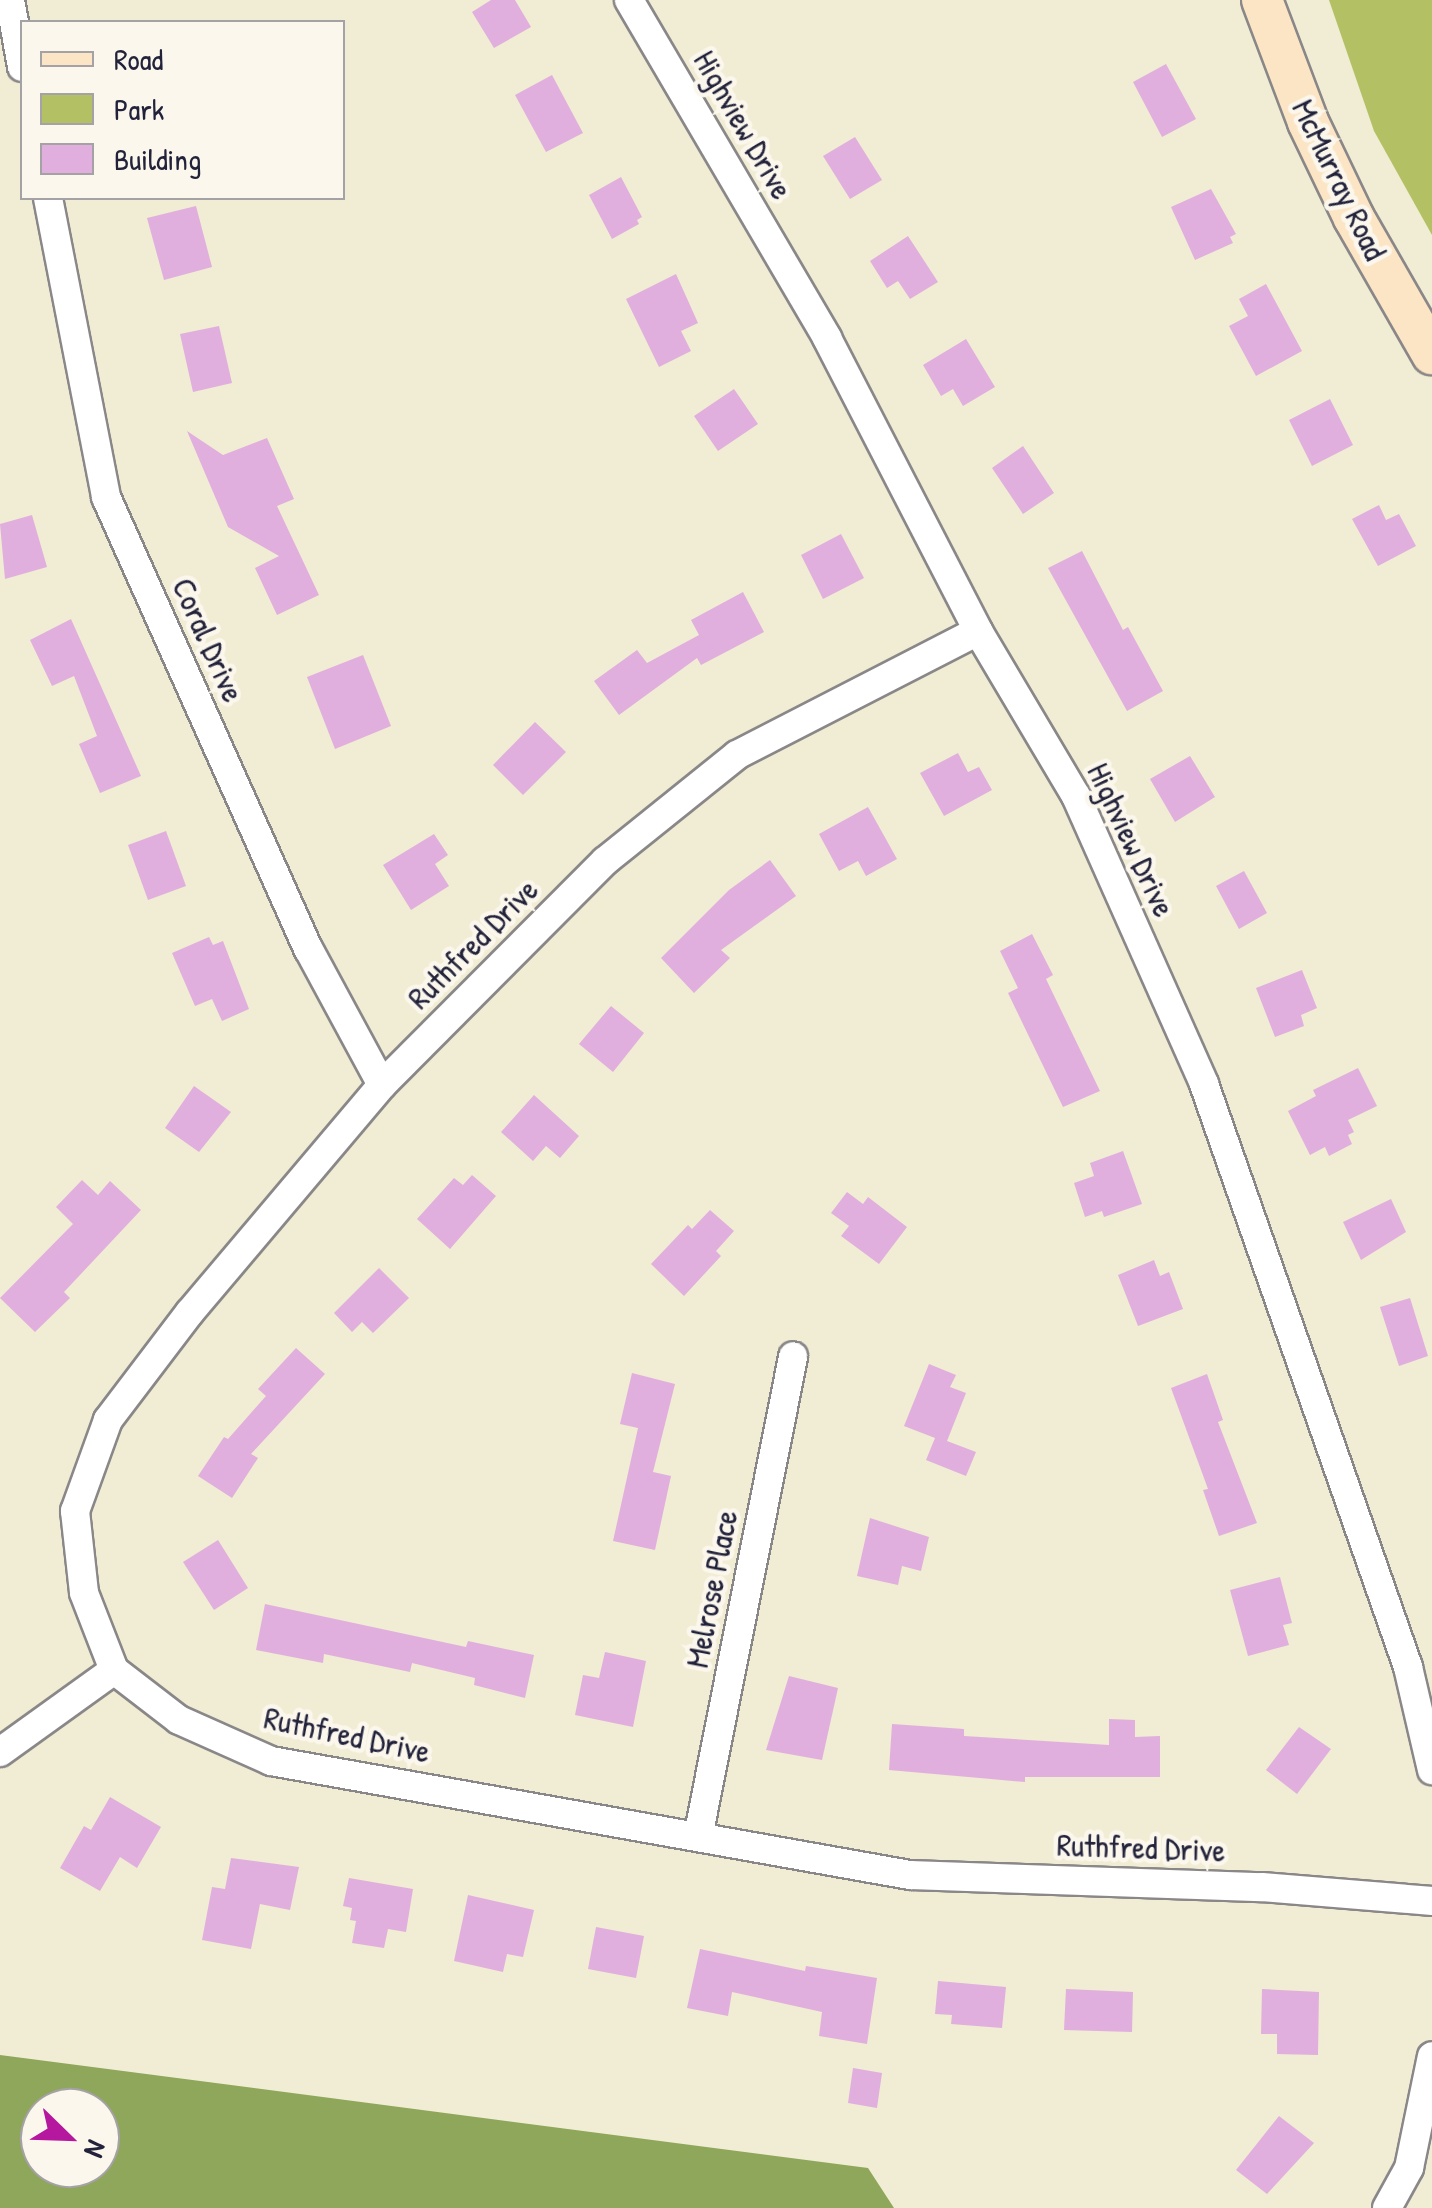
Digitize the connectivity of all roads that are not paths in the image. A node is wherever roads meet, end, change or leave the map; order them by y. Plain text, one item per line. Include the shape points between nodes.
1 (10, 0) edge
2 (629, 0) edge
3 (1262, 0) edge
4 (20, 55) edge
5 (48, 200) edge
6 (1432, 354) edge
7 (978, 631) junction
8 (382, 1085) junction
9 (794, 1356) dead end
10 (114, 1670) junction
11 (0, 1752) edge
12 (1432, 1770) edge
13 (698, 1837) junction
14 (1432, 1900) edge
15 (1432, 2056) edge
16 (1387, 2208) edge

1 - 4 street
2 - 7 street, Highview Drive via 827,338
3 - 6 main road, McMurray Road via 1323,154
5 - 8 street, Coral Drive via 106,497 309,950
7 - 8 street, Ruthfred Drive via 737,755 605,861
7 - 12 street, Highview Drive via 1076,796 1204,1084 1408,1667
8 - 10 street, Ruthfred Drive via 108,1420 75,1512 84,1594
9 - 13 street, Melrose Place
10 - 11 street
10 - 13 street, Ruthfred Drive via 178,1720 270,1761
13 - 14 street, Ruthfred Drive via 910,1875
15 - 16 street via 1409,2168

